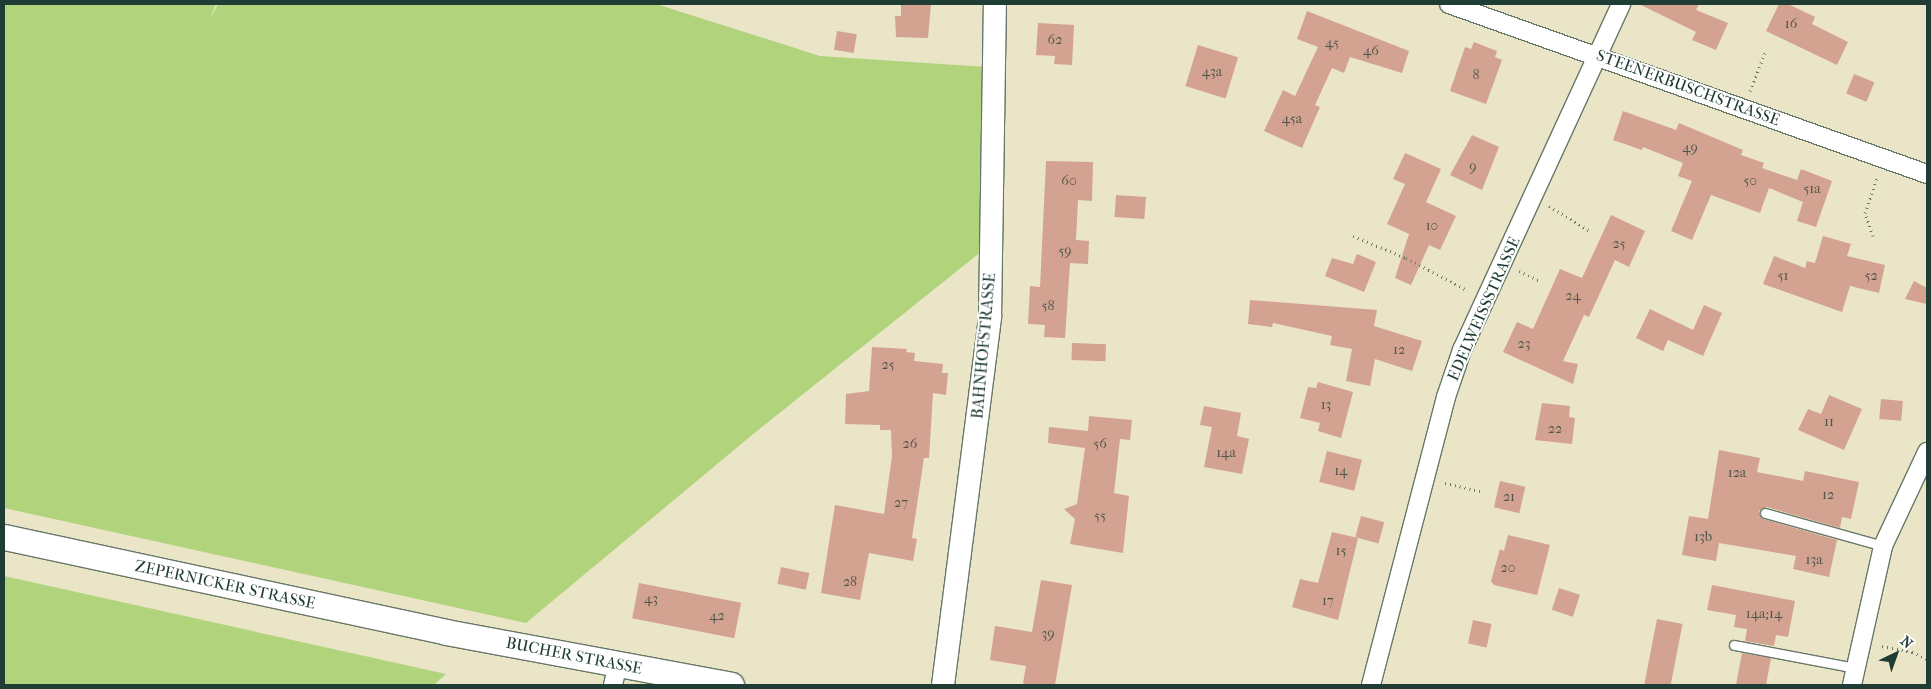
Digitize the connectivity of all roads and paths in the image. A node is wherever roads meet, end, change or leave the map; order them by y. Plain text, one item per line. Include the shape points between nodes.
1 (994, 4) edge
2 (1449, 4) edge
3 (1620, 4) edge
4 (1766, 50) dead end
5 (1596, 55) junction
6 (1743, 108) junction
7 (1883, 159) junction
8 (1927, 174) edge
9 (1533, 199) junction
10 (1590, 231) dead end
11 (1353, 236) dead end
12 (1874, 236) dead end
13 (1485, 300) junction
14 (1927, 452) edge
15 (1425, 478) junction
16 (1480, 491) dead end
17 (1765, 514) dead end
18 (4, 537) edge
19 (1883, 546) junction
20 (446, 632) joint
21 (1861, 643) junction
22 (1734, 644) dead end
23 (1927, 658) edge
24 (1856, 668) junction
25 (615, 675) edge
26 (731, 685) edge
27 (943, 685) edge
28 (1371, 685) edge
29 (1852, 685) edge

1 - 27 street, BAHNHOFSTRASSE via 990,317
2 - 5 street, STEENERBUSCHSTRASSE
3 - 5 street, EDELWEISSSTRASSE
4 - 6 path
5 - 6 street, STEENERBUSCHSTRASSE
5 - 9 street, EDELWEISSSTRASSE
6 - 7 street, STEENERBUSCHSTRASSE
7 - 8 street, STEENERBUSCHSTRASSE
7 - 12 path via 1865,213
9 - 10 path
9 - 13 street, EDELWEISSSTRASSE
11 - 13 path via 1406,258
13 - 15 street, EDELWEISSSTRASSE via 1446,397
14 - 19 street
15 - 16 path
15 - 28 street, EDELWEISSSTRASSE
17 - 19 lane
18 - 20 main road, ZEPERNICKER STRASSE
19 - 21 street
20 - 25 main road, BUCHER STRASSE
21 - 23 path via 1912,652
21 - 24 street
22 - 24 lane
24 - 29 street
25 - 26 main road, BUCHER STRASSE

